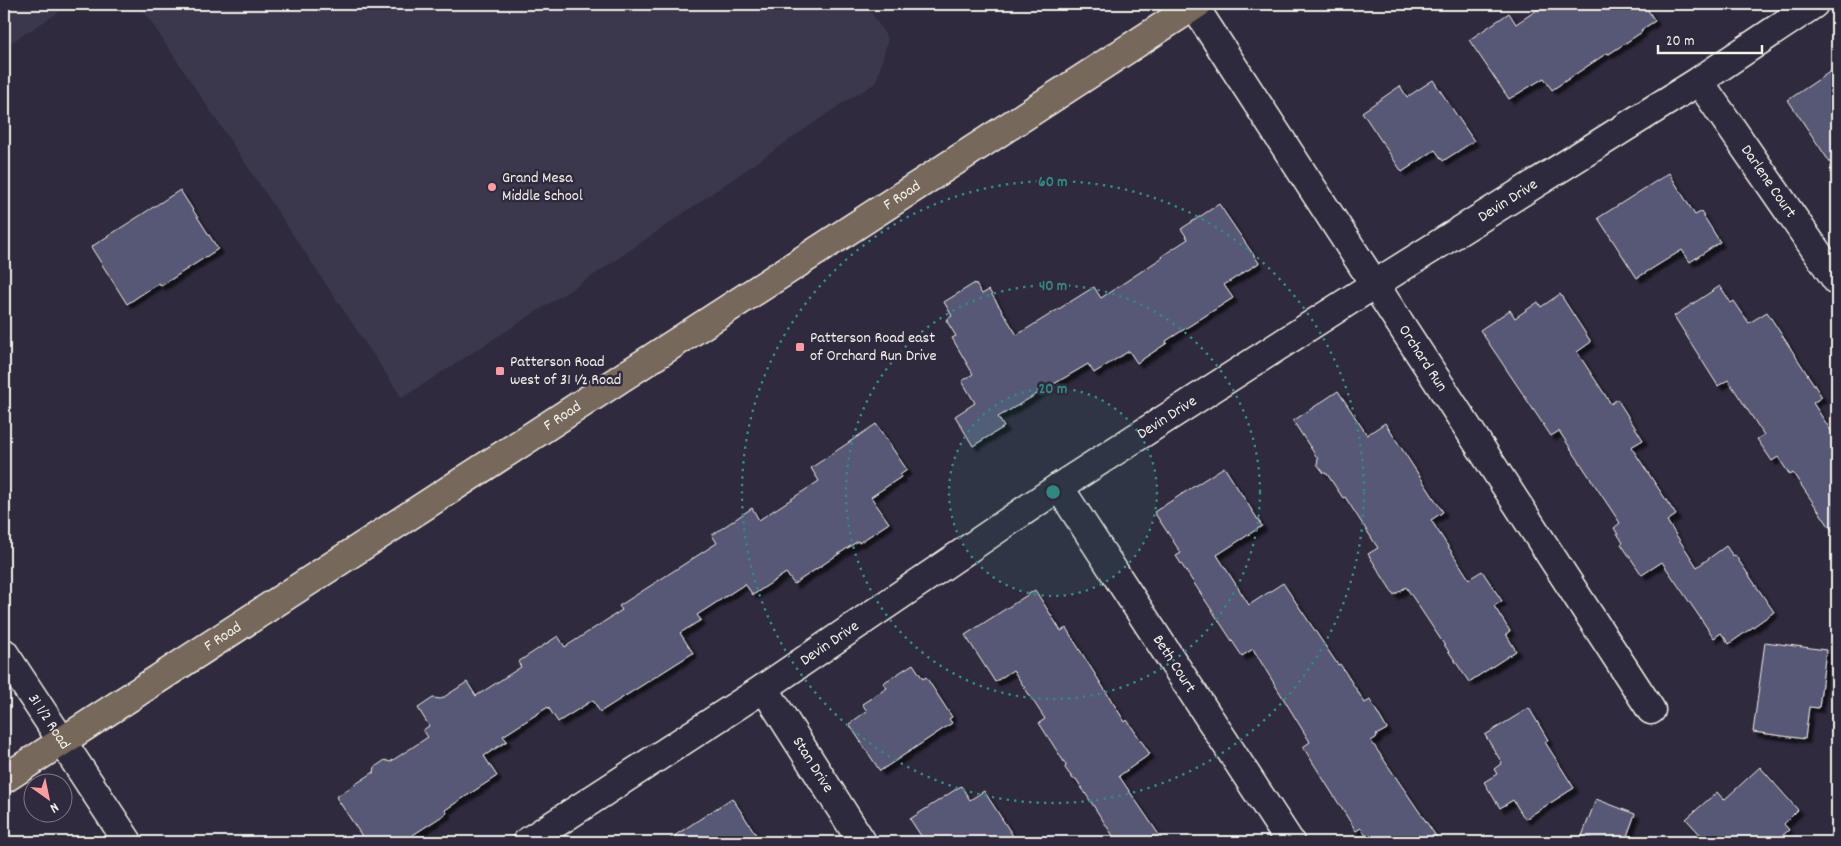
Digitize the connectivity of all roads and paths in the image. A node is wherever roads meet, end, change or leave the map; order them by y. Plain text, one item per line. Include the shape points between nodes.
1 (1814, 4) edge
2 (1196, 5) edge
3 (1699, 81) junction
4 (1837, 281) edge
5 (1375, 284) junction
6 (1059, 487) junction
7 (4, 653) edge
8 (764, 688) junction
9 (1652, 710) dead end
10 (61, 742) junction
11 (4, 779) edge
12 (128, 842) edge
13 (526, 842) edge
14 (862, 842) edge
15 (1290, 842) edge

1 - 3 street, Devin Drive
2 - 5 street, Orchard Run
2 - 10 main road, F Road
3 - 4 street, Darlene Court
3 - 5 street, Devin Drive
5 - 6 street, Devin Drive
5 - 9 street, Orchard Run
6 - 8 street, Devin Drive
6 - 15 street, Beth Court
7 - 10 street, 31 1/2 Road
8 - 13 street, Devin Drive
8 - 14 street, Stan Drive
10 - 11 main road, F Road
10 - 12 street, 31 1/2 Road

